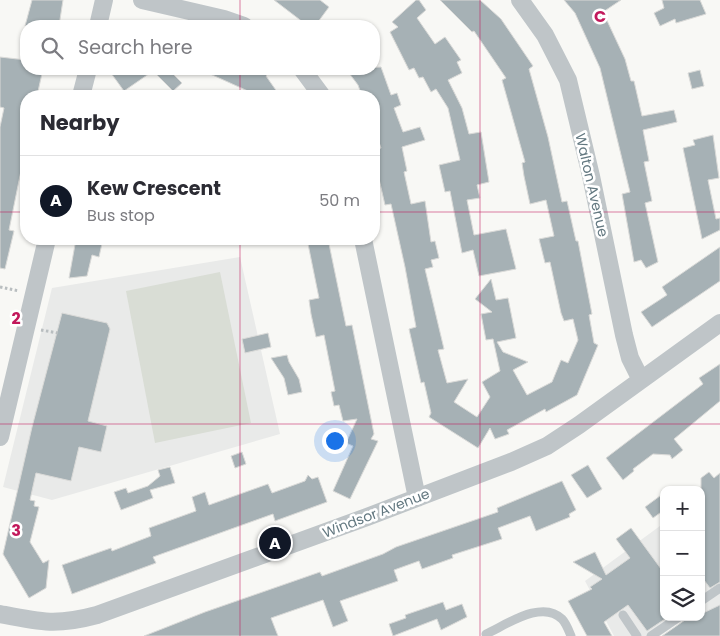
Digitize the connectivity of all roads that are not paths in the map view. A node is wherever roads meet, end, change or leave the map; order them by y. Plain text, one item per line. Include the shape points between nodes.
1 (104, 0) edge
2 (142, 0) edge
3 (520, 0) edge
4 (99, 20) edge
5 (227, 20) edge
6 (86, 75) edge
7 (308, 75) edge
8 (83, 90) edge
9 (319, 90) edge
10 (46, 245) edge
11 (364, 245) edge
12 (720, 324) edge
13 (641, 380) junction
14 (0, 437) edge
15 (417, 498) junction
16 (720, 588) edge
17 (705, 598) edge
18 (0, 614) edge
19 (623, 615) dead end
20 (673, 621) edge
21 (486, 634) dead end
22 (571, 636) edge
23 (637, 636) edge
24 (651, 636) edge

1 - 4 street
2 - 5 street
3 - 13 street, Walton Avenue via 545,35 568,80 624,336
6 - 8 street
7 - 9 street
10 - 14 street
11 - 15 street
12 - 13 street, Windsor Avenue
13 - 15 street, Windsor Avenue via 547,446
15 - 18 street, Windsor Avenue via 79,620 54,623
16 - 17 lane
19 - 23 lane
20 - 24 lane
21 - 22 lane via 531,613 545,611 562,619

